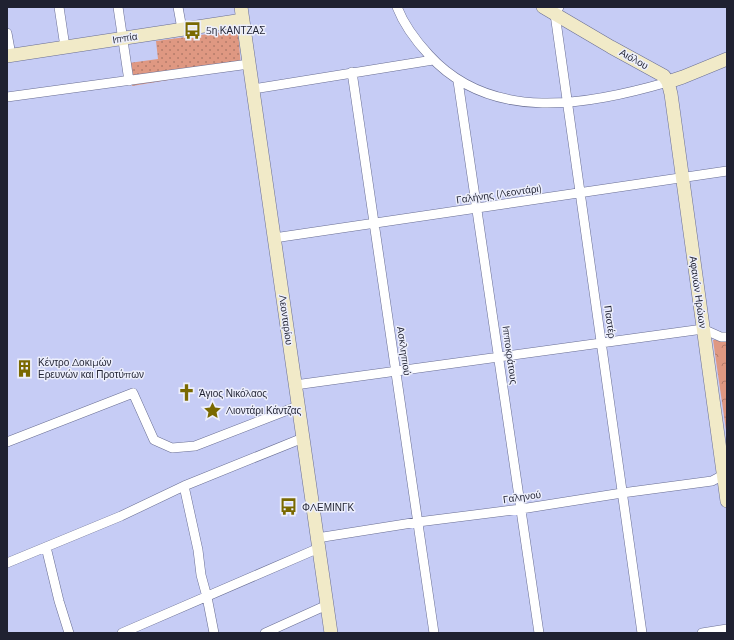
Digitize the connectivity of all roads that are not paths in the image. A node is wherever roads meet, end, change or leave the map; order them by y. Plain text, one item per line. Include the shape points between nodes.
1 (59, 7) edge
2 (118, 7) edge
3 (178, 7) edge
4 (241, 7) edge
5 (397, 7) edge
6 (543, 7) edge
7 (558, 11) edge
8 (243, 20) junction
9 (182, 29) junction
10 (7, 34) edge
11 (123, 39) junction
12 (65, 47) junction
13 (9, 56) edge
14 (727, 59) edge
15 (433, 60) junction
16 (249, 64) junction
17 (352, 72) junction
18 (129, 81) junction
19 (458, 81) junction
20 (668, 82) junction
21 (253, 89) junction
22 (7, 97) edge
23 (568, 103) junction
24 (727, 171) edge
25 (683, 178) junction
26 (580, 193) junction
27 (477, 208) junction
28 (374, 223) junction
29 (274, 238) junction
30 (703, 328) junction
31 (727, 337) edge
32 (601, 343) junction
33 (499, 357) junction
34 (395, 371) junction
35 (295, 385) junction
36 (298, 406) junction
37 (303, 438) junction
38 (7, 442) edge
39 (725, 474) edge
40 (184, 486) junction
41 (622, 493) junction
42 (727, 501) edge
43 (521, 509) junction
44 (418, 522) junction
45 (318, 543) junction
46 (46, 547) junction
47 (7, 563) edge
48 (208, 597) junction
49 (327, 605) junction
50 (727, 629) edge
51 (69, 633) edge
52 (122, 633) edge
53 (214, 633) edge
54 (264, 633) edge
55 (331, 633) edge
56 (434, 633) edge
57 (539, 633) edge
58 (642, 633) edge
59 (702, 633) edge

1 - 12 street
2 - 11 street
3 - 9 street
4 - 8 street, Λεονταρίου
5 - 15 street via 414,37
6 - 7 street, Αιόλου
7 - 20 street, Αιόλου via 664,76
7 - 23 street, Παστέρ
8 - 9 street, Ιππία
8 - 16 street, Λεονταρίου
9 - 11 street, Ιππία
10 - 13 street
11 - 12 street, Ιππία
11 - 18 street
12 - 13 street, Ιππία
14 - 20 street
15 - 17 street
15 - 19 street
16 - 18 street
16 - 21 street, Λεονταρίου
17 - 21 street
17 - 28 street, Ασκληπιού
18 - 22 street
19 - 23 street via 503,98 535,103
19 - 27 street, Ιπποκράτους
20 - 23 street via 616,96
20 - 25 street, Αφανών Ηρώων
21 - 29 street, Λεονταρίου
23 - 26 street, Παστέρ
24 - 25 street, Γαλήνης (Λεοντάρι)
25 - 26 street, Γαλήνης (Λεοντάρι)
25 - 30 street, Αφανών Ηρώων
26 - 27 street, Γαλήνης (Λεοντάρι)
26 - 32 street, Παστέρ
27 - 28 street, Γαλήνης (Λεοντάρι)
27 - 33 street, Ιπποκράτους
28 - 29 street, Γαλήνης (Λεοντάρι)
28 - 34 street, Ασκληπιού
29 - 35 street, Λεονταρίου
30 - 31 street via 721,337
30 - 32 street
30 - 39 street, Αφανών Ηρώων
32 - 33 street
32 - 41 street, Παστέρ
33 - 34 street
33 - 43 street, Ιπποκράτους
34 - 35 street
34 - 44 street, Ασκληπιού
35 - 36 street, Λεονταρίου
36 - 37 street, Λεονταρίου
36 - 38 street via 195,446 172,448 154,440 134,392
37 - 40 street
37 - 45 street, Λεονταρίου
39 - 41 street, Γαληνού via 712,481
39 - 42 street, Αφανών Ηρώων
40 - 46 street
40 - 48 street via 201,575
41 - 43 street, Γαληνού
41 - 58 street, Παστέρ
43 - 44 street, Γαληνού
43 - 57 street, Ιπποκράτους
44 - 45 street, Γαληνού
44 - 56 street, Ασκληπιού
45 - 48 street, Γαληνού
45 - 49 street, Λεονταρίου
46 - 47 street
46 - 51 street
48 - 52 street, Γαληνού
48 - 53 street
49 - 54 street
49 - 55 street, Λεονταρίου
50 - 59 street

